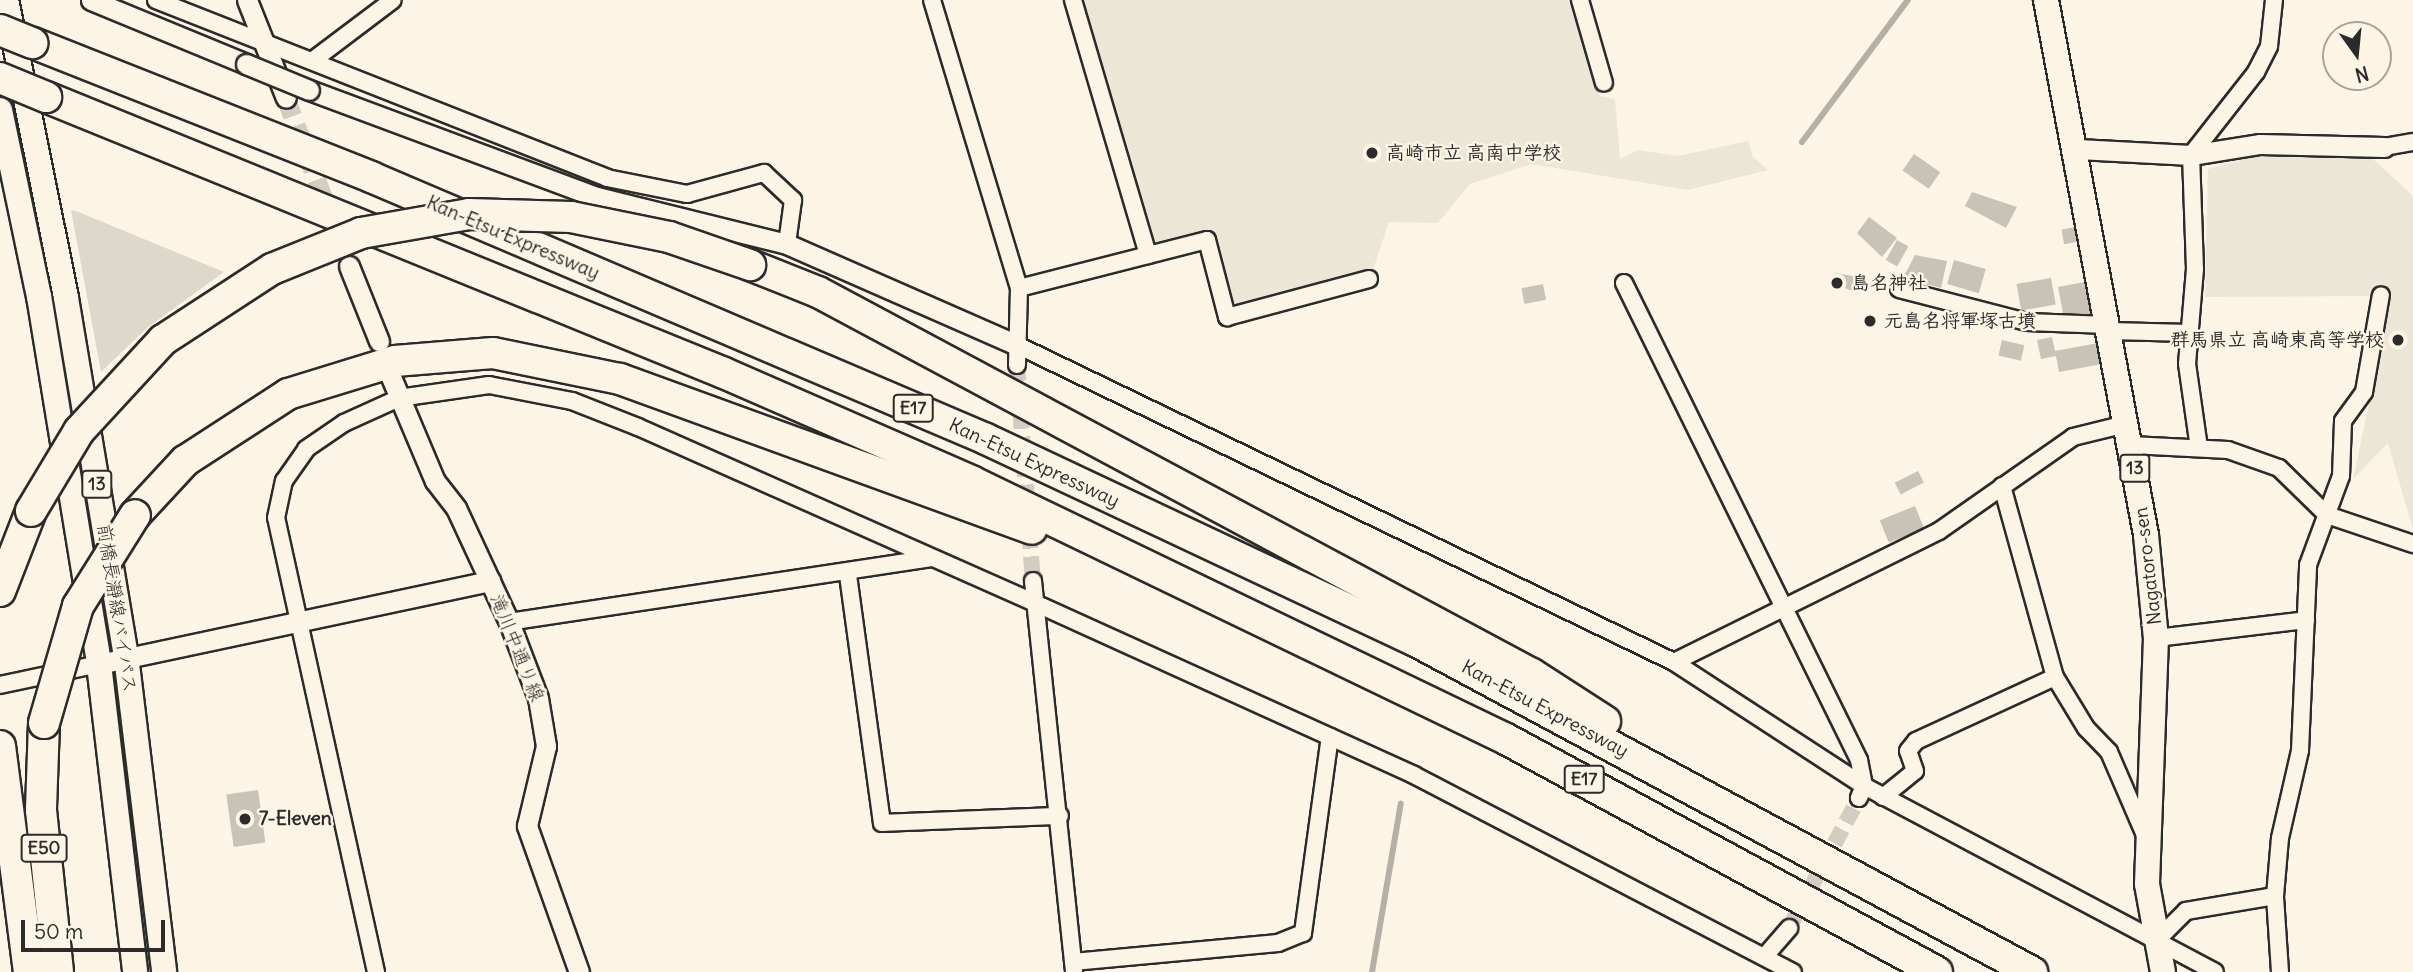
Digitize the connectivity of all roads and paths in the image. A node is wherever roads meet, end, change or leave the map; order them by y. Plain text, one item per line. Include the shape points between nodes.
1 (6, 0) edge
2 (91, 0) edge
3 (156, 0) edge
4 (247, 0) edge
5 (393, 0) edge
6 (932, 0) edge
7 (1073, 0) edge
8 (1580, 0) edge
9 (2046, 0) edge
10 (2274, 0) edge
11 (0, 30) edge
12 (260, 40) junction
13 (312, 61) junction
14 (0, 78) edge
15 (1604, 83) dead end
16 (286, 98) tunnel mouth
17 (0, 110) edge
18 (2413, 142) edge
19 (2384, 147) joint
20 (2078, 149) junction
21 (2191, 155) junction
22 (787, 244) junction
23 (1148, 255) junction
24 (349, 266) tunnel mouth
25 (1369, 279) dead end
26 (1624, 283) dead end
27 (1019, 288) junction
28 (1899, 289) dead end
29 (2381, 295) dead end
30 (2109, 328) junction
31 (2190, 333) junction
32 (379, 341) dead end
33 (1017, 345) junction
34 (1017, 365) tunnel mouth
35 (391, 377) dead end
36 (399, 398) junction
37 (2129, 435) junction
38 (2199, 448) junction
39 (2002, 486) junction
40 (2327, 515) junction
41 (2413, 544) edge
42 (930, 558) junction
43 (848, 575) junction
44 (490, 581) junction
45 (1033, 581) tunnel mouth
46 (0, 591) edge
47 (1223, 600) junction
48 (1035, 603) junction
49 (1783, 604) junction
50 (2306, 620) junction
51 (300, 621) junction
52 (509, 622) junction
53 (2156, 638) junction
54 (126, 656) junction
55 (1674, 662) junction
56 (99, 664) junction
57 (2055, 677) junction
58 (0, 685) edge
59 (1330, 737) junction
60 (1, 750) edge
61 (1862, 792) junction
62 (1883, 797) junction
63 (1060, 816) junction
64 (1769, 825) junction
65 (2146, 840) junction
66 (2275, 896) junction
67 (1789, 928) tunnel mouth
68 (2155, 942) junction
69 (1765, 957) junction
70 (1073, 967) edge
71 (29, 972) edge
72 (58, 972) edge
73 (135, 972) edge
74 (164, 972) edge
75 (376, 972) edge
76 (579, 972) edge
77 (1793, 972) edge
78 (1937, 972) edge
79 (2032, 972) edge
80 (2163, 972) edge
81 (2215, 972) edge
82 (2280, 972) edge

1 - 54 main road, 前橋長瀞線バイパス / 13 via 66,298
2 - 22 street, bridge via 309,90 597,197
3 - 12 street
4 - 12 street
5 - 13 street
6 - 27 street
7 - 23 street
8 - 15 street
9 - 20 main road, Nagatoro-sen / 13
10 - 21 street via 2269,47 2256,72
11 - 64 highway, Kan-Etsu Expressway / E17, bridge via 384,183 986,439 1414,640
12 - 13 street
12 - 16 street
13 - 22 street via 607,178 687,194 764,173 793,200
14 - 47 highway, E17, bridge via 724,373
17 - 56 main road, 前橋長瀞線バイパス / 13 via 39,296
18 - 19 street
19 - 21 street via 2260,144
20 - 21 street
20 - 30 main road, Nagatoro-sen / 13
21 - 31 street
22 - 33 street
23 - 25 street via 1207,240 1227,317
23 - 27 street
24 - 32 street
26 - 49 street
27 - 33 street
28 - 30 street via 2027,322
29 - 40 street via 2364,392 2343,421 2341,476
30 - 31 street
30 - 37 main road, Nagatoro-sen / 13
31 - 38 street via 2187,363
33 - 34 street
33 - 55 street
35 - 36 street, 滝川中通り線
36 - 42 street via 489,385 572,401
36 - 44 street, 滝川中通り線
36 - 51 street via 344,423 306,449 284,481 276,518
37 - 38 street
37 - 39 street via 2073,437
37 - 53 main road, Nagatoro-sen / 13
38 - 40 street via 2228,450 2279,468
39 - 49 street via 1939,531
39 - 57 street
40 - 41 street
40 - 50 street via 2308,565
42 - 43 street
42 - 48 street
43 - 52 street via 620,601
43 - 63 street via 882,824
44 - 51 street
44 - 52 street, 滝川中通り線
45 - 48 street
46 - 64 highway, bridge via 31,511 101,403 163,340 229,292 350,236 421,220 520,213 620,224 818,292 1521,668
47 - 72 highway, E50, bridge via 620,379 493,353 404,359 288,394 216,437 135,515 78,606 44,723 41,810
47 - 78 highway, E17 via 1618,797
48 - 59 street
48 - 63 street
49 - 55 street
49 - 61 street via 1859,761
50 - 53 street
50 - 66 street via 2300,751 2280,838
51 - 54 street
51 - 75 street
52 - 76 street, 滝川中通り線 via 545,723 546,746 527,826
53 - 65 main road, Nagatoro-sen / 13
54 - 56 street
54 - 74 main road, 前橋長瀞線バイパス / 13
55 - 61 street
56 - 58 street
56 - 73 main road, 前橋長瀞線バイパス / 13
57 - 62 street via 1916,741 1909,751 1915,771
57 - 65 street via 2086,728 2109,752
59 - 69 street
59 - 70 street via 1303,933 1278,943
60 - 71 highway, E50
61 - 62 street
62 - 68 street
63 - 70 street
64 - 79 highway, Kan-Etsu Expressway / E17
65 - 68 main road, Nagatoro-sen / 13
66 - 68 street via 2186,911
66 - 82 street
67 - 69 street
68 - 80 main road, Nagatoro-sen / 13
68 - 81 street
69 - 77 street

